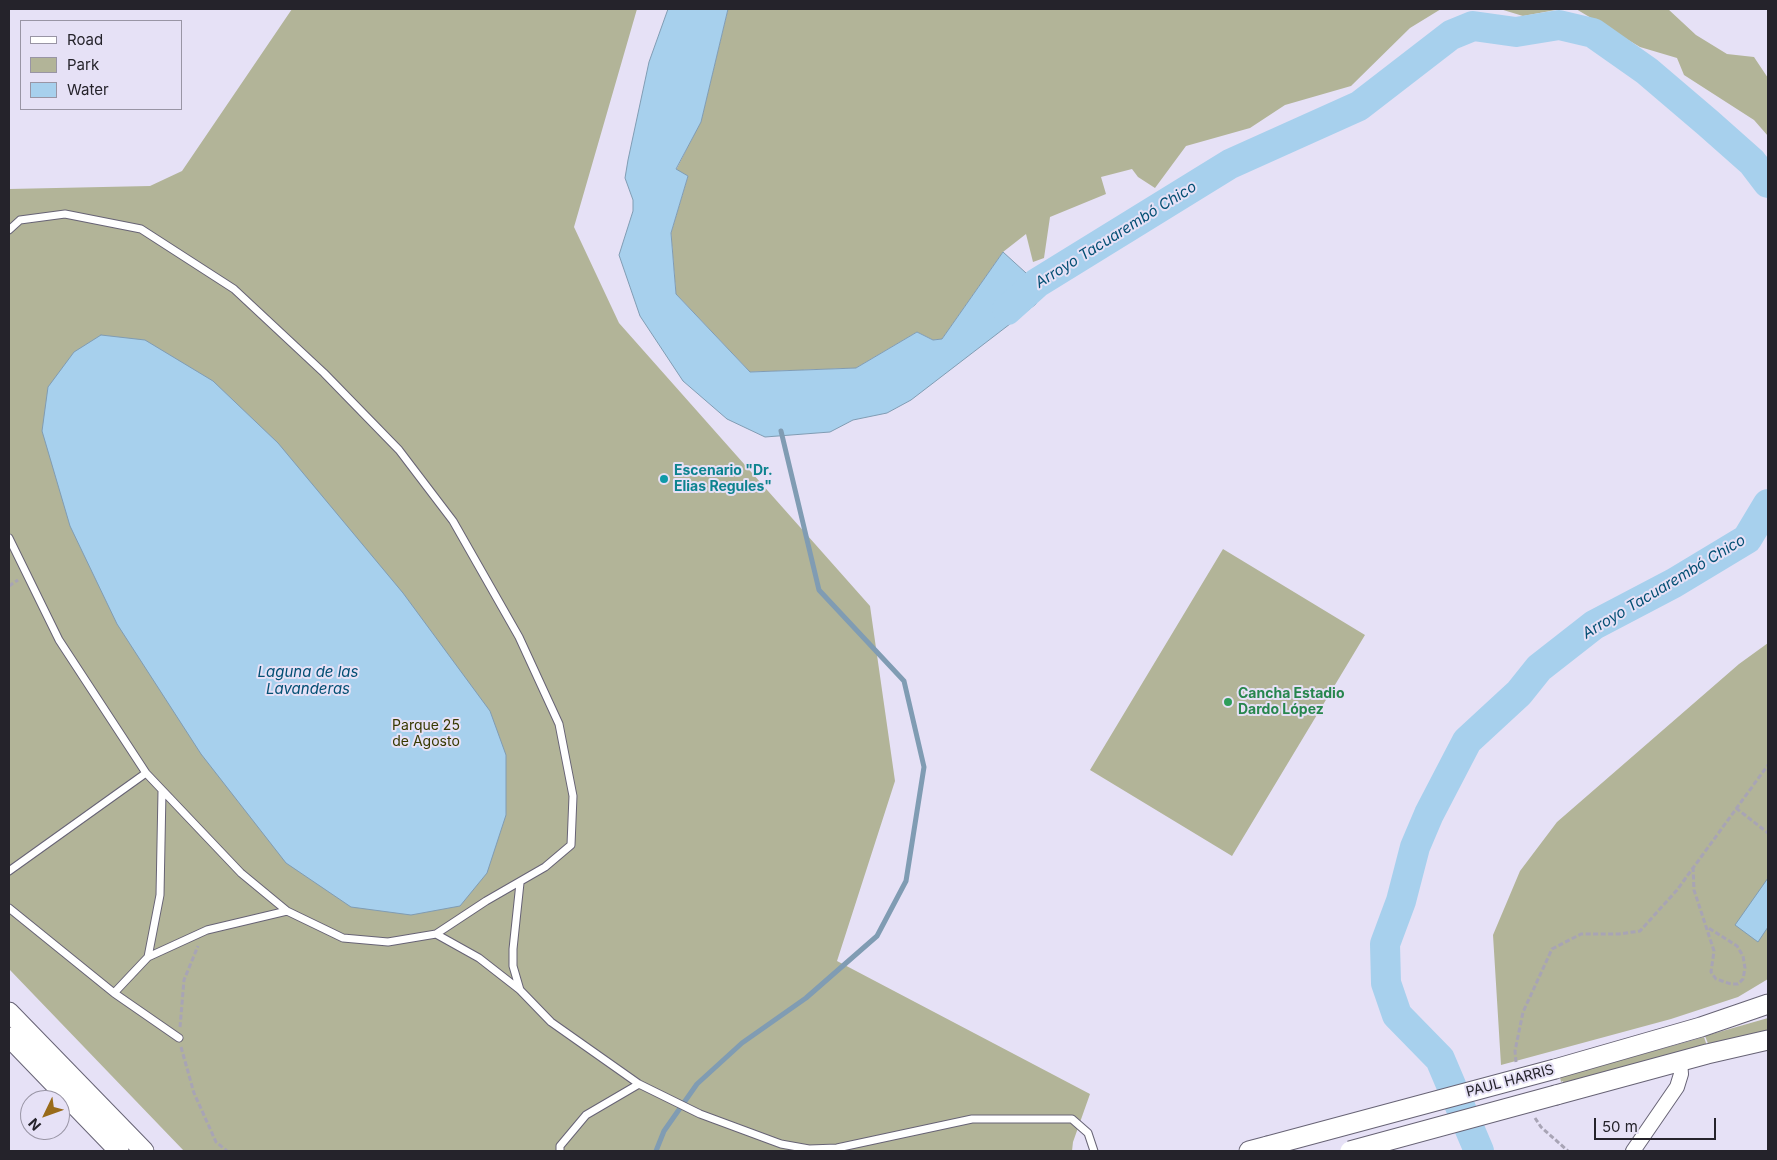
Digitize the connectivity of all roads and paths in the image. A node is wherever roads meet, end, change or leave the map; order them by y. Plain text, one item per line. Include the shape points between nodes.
1 (9, 230) edge
2 (9, 538) edge
3 (1768, 765) edge
4 (146, 773) junction
5 (162, 791) junction
6 (1736, 808) junction
7 (1768, 834) edge
8 (1693, 866) junction
9 (9, 871) edge
10 (520, 883) junction
11 (9, 908) edge
12 (287, 911) junction
13 (1707, 927) junction
14 (207, 930) junction
15 (436, 934) junction
16 (148, 957) junction
17 (520, 990) junction
18 (114, 993) junction
19 (1768, 1004) edge
20 (9, 1012) edge
21 (9, 1037) edge
22 (179, 1038) junction
23 (1768, 1040) edge
24 (1680, 1061) junction
25 (1518, 1070) dead end
26 (639, 1084) junction
27 (1532, 1112) dead end
28 (119, 1151) edge
29 (144, 1151) edge
30 (227, 1151) edge
31 (560, 1151) edge
32 (1094, 1151) edge
33 (1249, 1151) edge
34 (1350, 1151) edge
35 (1568, 1151) edge
36 (1633, 1151) edge

1 - 10 lane via 20,220 65,214 141,229 234,289 324,373 399,450 453,521 520,637 559,724 573,796 571,844 546,867
2 - 4 lane via 59,640
3 - 6 path
4 - 5 lane
4 - 9 lane
5 - 12 lane via 241,873
5 - 16 lane via 160,895
6 - 7 path
6 - 8 path
8 - 13 path via 1694,890
8 - 25 path via 1677,890 1640,932 1581,934 1552,949 1523,1012 1515,1051
10 - 15 lane
10 - 17 lane via 513,966
11 - 18 lane
12 - 14 lane
12 - 15 lane via 343,938 388,942
13 - 13 path via 1714,952 1711,972 1716,978 1738,984 1743,979 1745,968 1743,956 1736,946
14 - 16 lane
14 - 22 path via 184,980
15 - 17 lane via 480,958
16 - 18 lane
17 - 26 lane via 551,1022
18 - 22 lane
19 - 33 main road, PAUL HARRIS, bridge via 1555,1069
20 - 29 main road
21 - 28 main road
22 - 30 path via 194,1093 216,1142
23 - 24 main road, PAUL HARRIS
24 - 34 main road, PAUL HARRIS, bridge
24 - 36 street via 1681,1074 1676,1087
26 - 31 lane via 586,1115 560,1146
26 - 32 lane via 700,1114 781,1144 809,1149 836,1148 972,1119 1072,1118 1088,1133
27 - 35 path via 1541,1127

